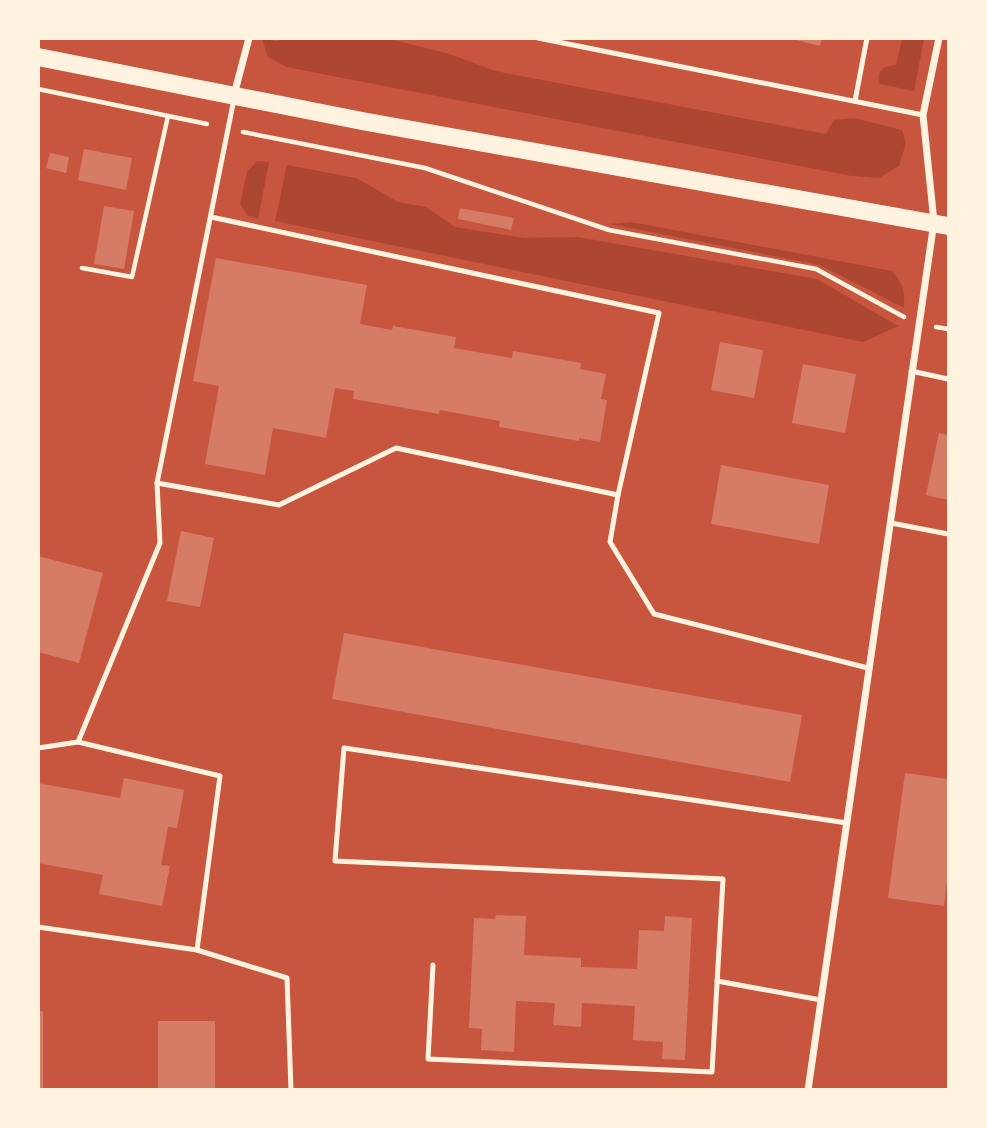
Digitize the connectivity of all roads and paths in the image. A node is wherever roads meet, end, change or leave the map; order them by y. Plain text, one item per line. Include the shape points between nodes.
1 (249, 38) edge
2 (538, 38) edge
3 (867, 38) edge
4 (939, 38) edge
5 (38, 57) edge
6 (38, 89) edge
7 (234, 96) junction
8 (855, 101) junction
9 (168, 116) junction
10 (923, 116) junction
11 (207, 124) dead end
12 (243, 132) dead end
13 (211, 218) junction
14 (941, 224) edge
15 (82, 268) dead end
16 (918, 324) junction
17 (911, 371) junction
18 (948, 379) edge
19 (157, 482) junction
20 (618, 495) junction
21 (891, 523) junction
22 (948, 534) edge
23 (868, 668) junction
24 (78, 742) junction
25 (38, 748) edge
26 (847, 823) junction
27 (38, 927) edge
28 (197, 950) junction
29 (433, 965) dead end
30 (717, 981) junction
31 (821, 1000) junction
32 (291, 1090) edge
33 (808, 1090) edge

1 - 7 street
2 - 8 lane
3 - 8 lane
4 - 10 street
5 - 7 main road
6 - 9 path
7 - 13 lane
7 - 14 main road
8 - 10 lane
9 - 11 path
9 - 15 path via 132,277
10 - 14 street
12 - 16 path via 425,168 608,230 816,270
13 - 19 lane
13 - 20 lane via 659,313
14 - 16 street
16 - 17 street
17 - 18 lane
17 - 21 street
19 - 20 lane via 279,505 396,448
19 - 24 lane via 160,543
20 - 23 lane via 610,542 654,614
21 - 22 lane
21 - 23 street
23 - 26 street
24 - 25 lane
24 - 28 lane via 219,776
26 - 30 lane via 344,748 335,861 723,879
26 - 31 street
27 - 28 lane
28 - 32 lane via 287,978
29 - 30 lane via 428,1059 712,1072
30 - 31 lane
31 - 33 street

